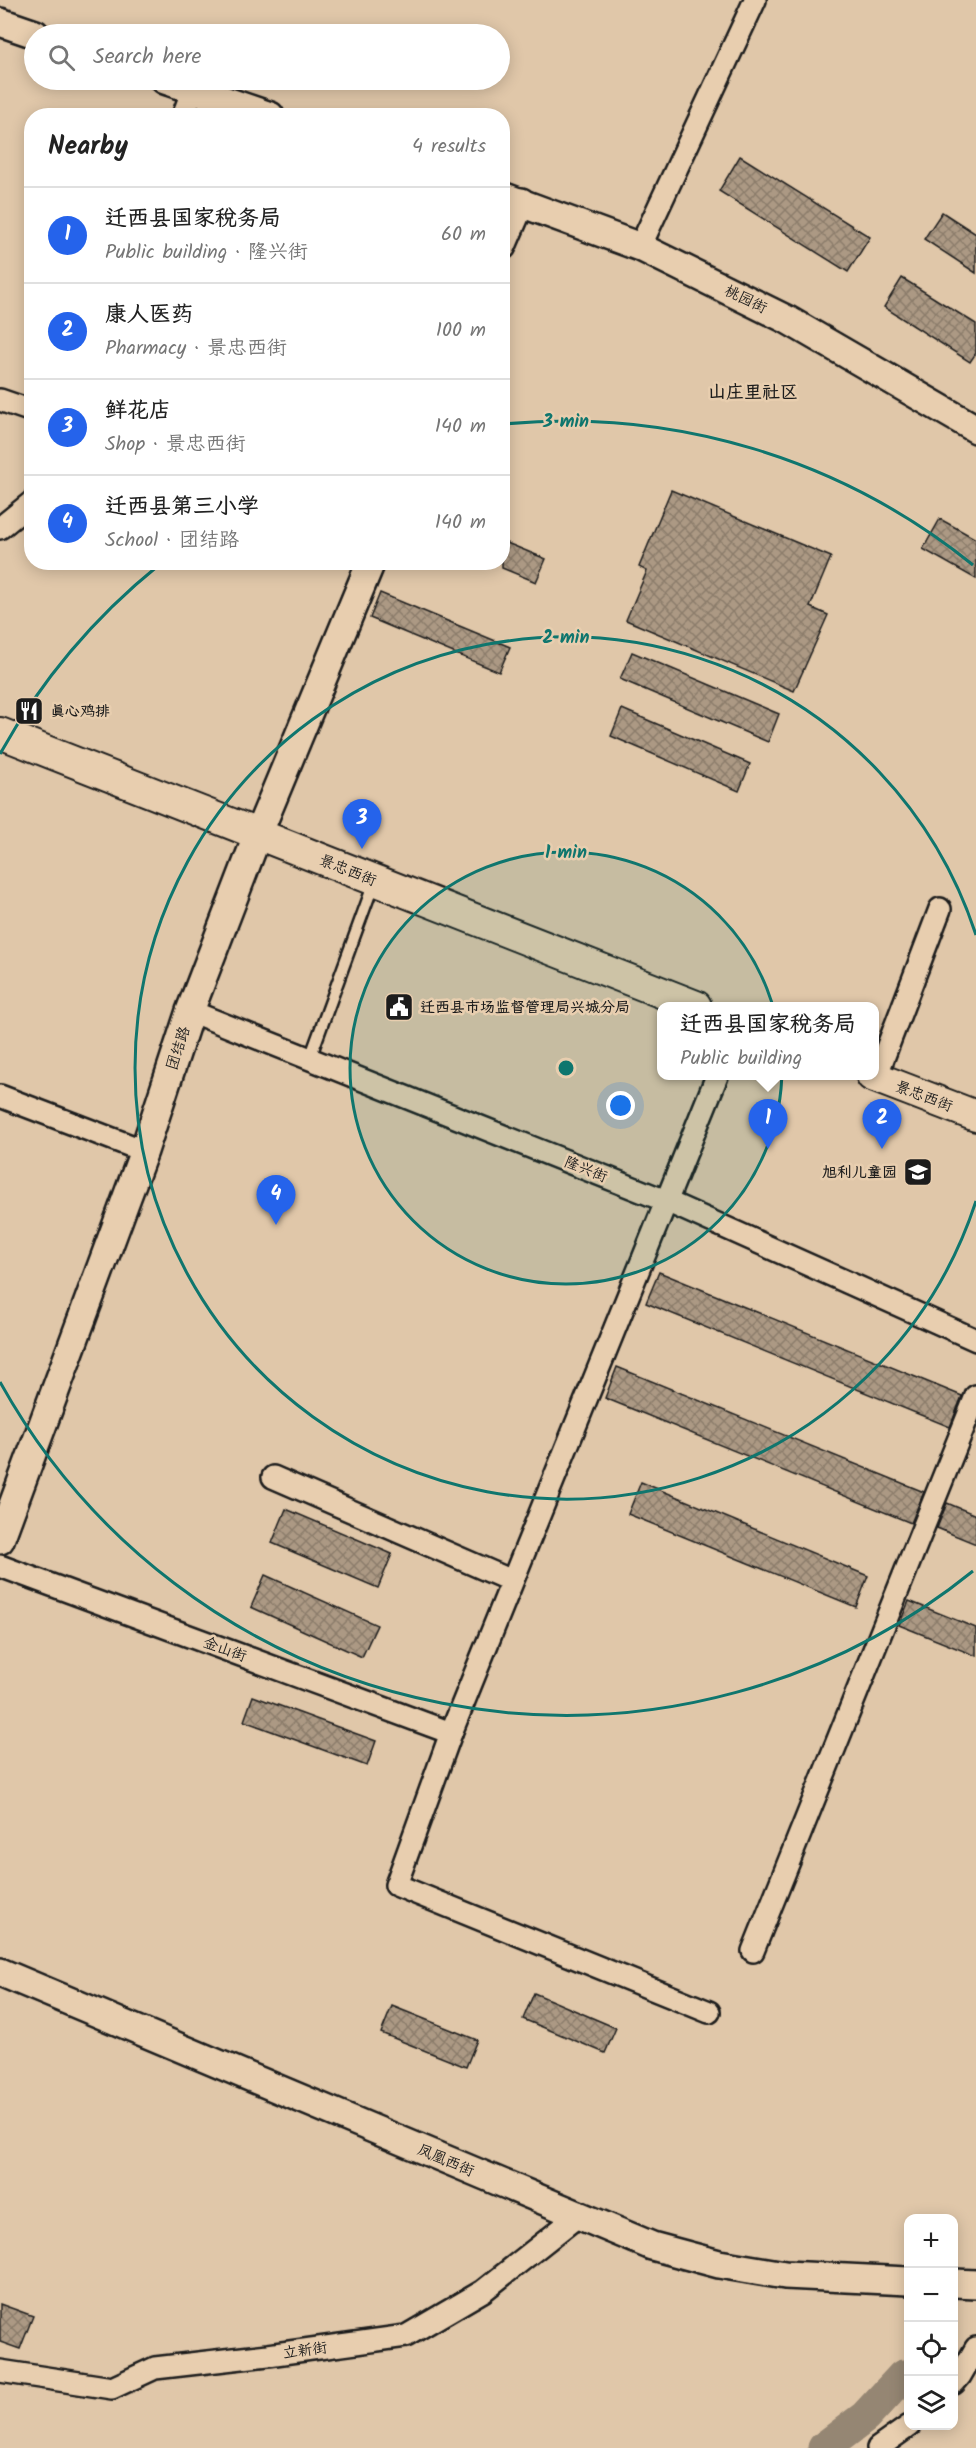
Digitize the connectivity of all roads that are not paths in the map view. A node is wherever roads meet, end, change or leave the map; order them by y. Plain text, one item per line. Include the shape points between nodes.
1 (755, 0) edge
2 (0, 22) edge
3 (24, 30) edge
4 (193, 90) edge
5 (196, 90) edge
6 (186, 108) edge
7 (247, 108) edge
8 (512, 199) edge
9 (640, 247) junction
10 (0, 400) edge
11 (24, 408) edge
12 (976, 429) edge
13 (24, 508) edge
14 (0, 528) edge
15 (368, 570) edge
16 (0, 733) edge
17 (258, 834) junction
18 (375, 880) junction
19 (940, 909) dead end
20 (686, 1002) edge
21 (190, 1011) junction
22 (310, 1058) junction
23 (879, 1063) edge
24 (879, 1078) edge
25 (715, 1080) edge
26 (0, 1096) edge
27 (976, 1116) edge
28 (144, 1151) junction
29 (666, 1201) junction
30 (976, 1340) edge
31 (976, 1396) edge
32 (273, 1477) dead end
33 (0, 1540) edge
34 (0, 1566) edge
35 (512, 1581) junction
36 (451, 1733) junction
37 (753, 1951) dead end
38 (0, 1972) edge
39 (709, 2012) dead end
40 (579, 2215) junction
41 (904, 2281) edge
42 (958, 2283) edge
43 (976, 2284) edge
44 (976, 2348) edge
45 (0, 2371) edge
46 (958, 2378) edge
47 (904, 2430) edge
48 (878, 2448) edge

1 - 9 street
2 - 3 street
4 - 6 street
5 - 7 street
8 - 9 street, 桃园街
9 - 12 street, 桃园街 via 788,320
10 - 11 street
13 - 14 street
15 - 17 street, 团结路
16 - 17 main road, 景忠西街
17 - 18 main road, 景忠西街
17 - 21 street, 团结路
18 - 20 main road, 景忠西街
18 - 22 lane
19 - 23 street
21 - 22 street, 隆兴街
21 - 28 street, 团结路
22 - 29 street, 隆兴街
24 - 27 main road, 景忠西街
25 - 29 street
26 - 28 street
28 - 33 street, 团结路
29 - 30 street, 隆兴街
29 - 35 street
31 - 37 street
32 - 35 street
34 - 36 street, 金山街
35 - 36 street
36 - 39 street via 396,1885
38 - 40 street, 凤凰西街
40 - 41 street, 凤凰西街 via 652,2247 719,2264 785,2275
40 - 45 street, 立新街 via 483,2291 406,2336 155,2367 112,2388
42 - 43 street
44 - 46 street
47 - 48 street

